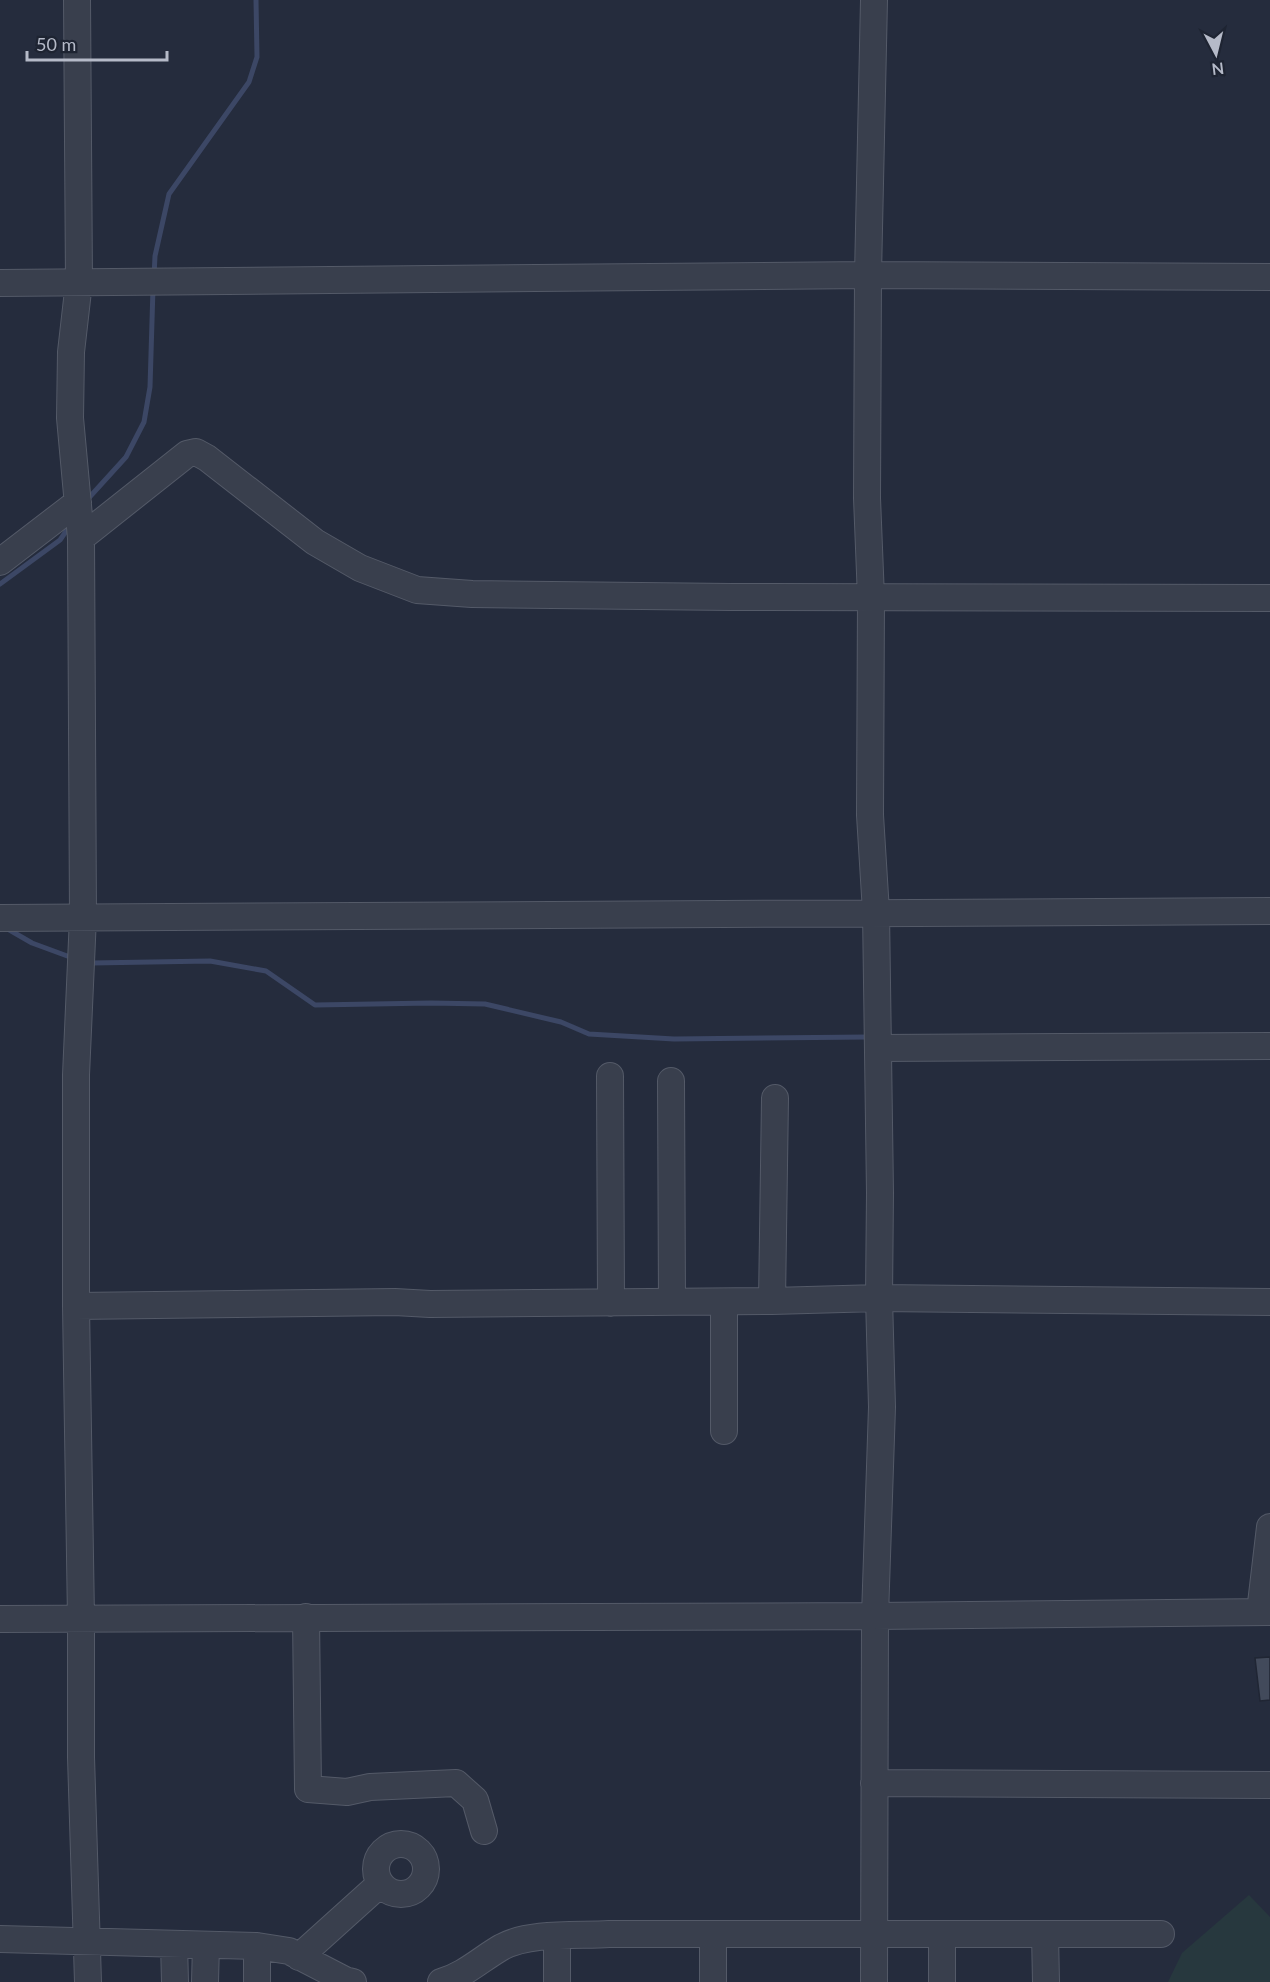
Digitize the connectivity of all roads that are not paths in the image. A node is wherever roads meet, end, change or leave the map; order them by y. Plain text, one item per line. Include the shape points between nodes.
1 (77, 0) edge
2 (874, 0) edge
3 (868, 275) junction
4 (1270, 277) edge
5 (79, 282) junction
6 (0, 283) edge
7 (78, 502) junction
8 (81, 538) junction
9 (0, 562) edge
10 (871, 598) junction
11 (1270, 598) edge
12 (1270, 911) edge
13 (876, 912) junction
14 (83, 917) junction
15 (0, 918) edge
16 (1270, 1046) edge
17 (878, 1048) junction
18 (610, 1076) dead end
19 (671, 1081) dead end
20 (775, 1098) dead end
21 (879, 1298) junction
22 (772, 1301) junction
23 (672, 1302) junction
24 (724, 1302) junction
25 (1270, 1302) edge
26 (611, 1303) junction
27 (76, 1306) junction
28 (724, 1431) dead end
29 (1270, 1527) edge
30 (1265, 1612) edge
31 (875, 1616) junction
32 (306, 1617) junction
33 (0, 1619) edge
34 (81, 1619) junction
35 (873, 1782) junction
36 (1270, 1785) edge
37 (484, 1831) dead end
38 (380, 1884) dead end
39 (713, 1934) junction
40 (942, 1934) junction
41 (1045, 1934) junction
42 (1161, 1934) dead end
43 (874, 1935) junction
44 (557, 1937) junction
45 (0, 1939) edge
46 (88, 1941) junction
47 (174, 1944) junction
48 (206, 1945) junction
49 (257, 1946) junction
50 (304, 1966) edge
51 (456, 1979) edge
52 (88, 1982) edge
53 (175, 1982) edge
54 (205, 1982) edge
55 (257, 1982) edge
56 (353, 1982) edge
57 (556, 1982) edge
58 (713, 1982) edge
59 (874, 1982) edge
60 (942, 1982) edge
61 (1046, 1982) edge

1 - 5 street
2 - 3 street
3 - 4 street
3 - 5 street
3 - 10 street via 867,498
5 - 6 street
5 - 7 street via 71,352 70,418
7 - 8 street
7 - 9 street
8 - 10 street via 187,454 195,452 315,542 360,568 417,590 472,594
8 - 14 street
10 - 11 street
10 - 13 street via 870,815
12 - 13 street
13 - 14 street
13 - 17 street
14 - 15 street
14 - 27 street via 76,1075
16 - 17 street
17 - 21 street
18 - 26 street
19 - 23 street
20 - 22 street
21 - 22 street
21 - 25 street
21 - 31 street via 882,1407
22 - 24 street
23 - 24 street
23 - 26 street
24 - 28 street
26 - 27 street
27 - 34 street
29 - 30 street
30 - 31 street
31 - 32 street
31 - 35 street
32 - 34 street
32 - 37 street via 308,1789 347,1792 381,1786 456,1784 475,1800
33 - 34 street
34 - 46 street
35 - 36 street
35 - 43 street
38 - 50 street
39 - 43 street
39 - 44 street
39 - 58 street
40 - 41 street
40 - 43 street
40 - 60 street
41 - 42 street
41 - 61 street
43 - 59 street
44 - 51 street via 526,1938 503,1946
44 - 57 street
45 - 46 street
46 - 47 street
46 - 52 street
47 - 48 street
47 - 53 street
48 - 49 street
48 - 54 street
49 - 50 street via 289,1951
49 - 55 street
50 - 56 street

